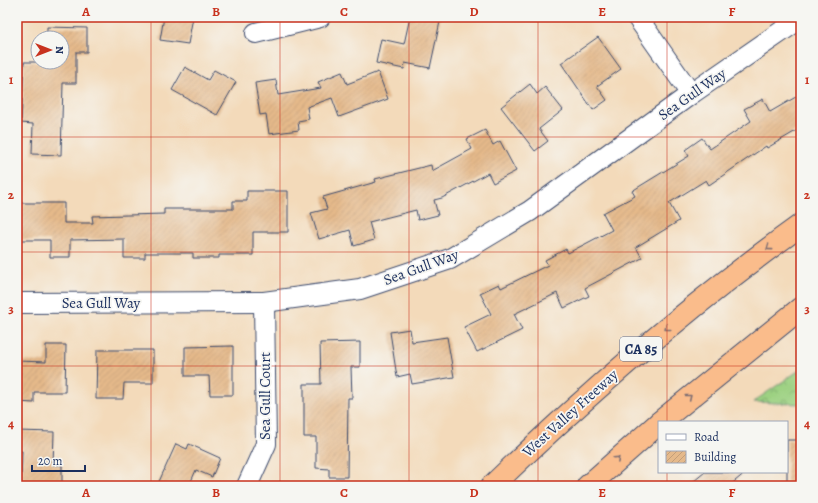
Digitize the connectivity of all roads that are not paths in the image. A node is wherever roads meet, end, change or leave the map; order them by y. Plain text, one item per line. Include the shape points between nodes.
1 (320, 17) edge
2 (637, 17) edge
3 (801, 18) edge
4 (256, 34) dead end
5 (691, 94) junction
6 (801, 225) edge
7 (264, 302) junction
8 (17, 303) edge
9 (801, 308) edge
10 (660, 421) edge
11 (658, 423) edge
12 (247, 486) edge
13 (492, 486) edge
14 (588, 486) edge

1 - 4 street
2 - 5 street
3 - 5 street, Sea Gull Way
5 - 7 street, Sea Gull Way via 530,211 450,259 360,289
6 -> 13 highway, West Valley Freeway / CA 85 via 752,260 641,349 541,438
7 - 8 street, Sea Gull Way
7 - 12 street, Sea Gull Court via 266,444
10 -> 9 highway
14 -> 11 highway

